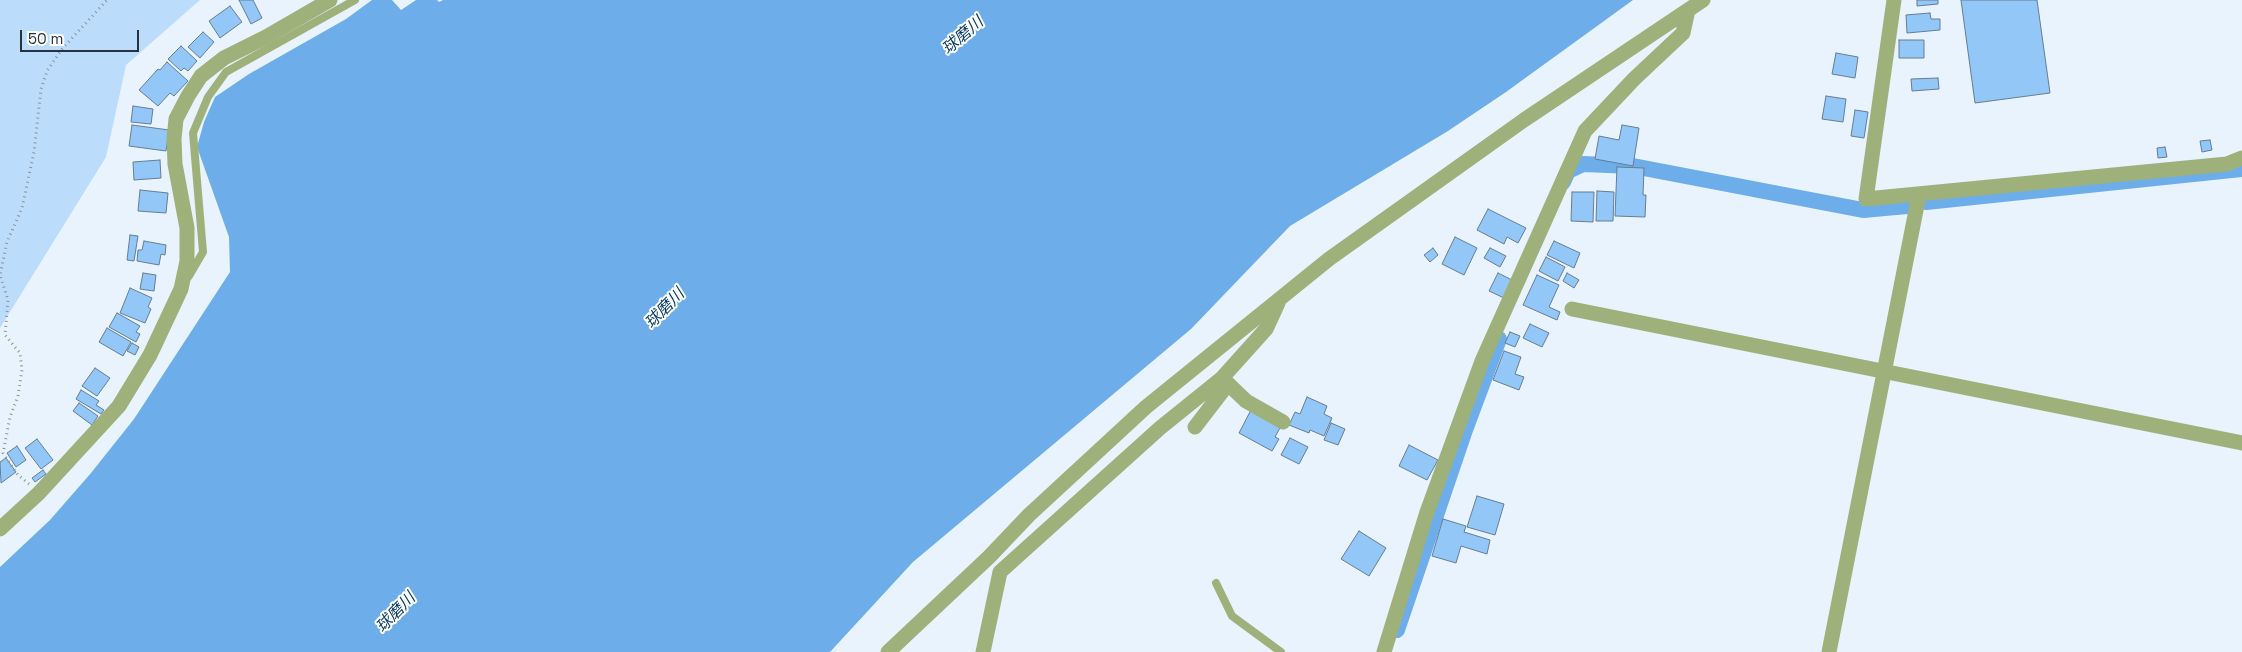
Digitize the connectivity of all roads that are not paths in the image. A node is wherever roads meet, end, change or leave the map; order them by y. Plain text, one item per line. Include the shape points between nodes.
1 (330, 0) edge
2 (355, 0) edge
3 (1703, 0) edge
4 (1894, 0) edge
5 (1688, 10) junction
6 (2242, 158) edge
7 (1919, 195) junction
8 (181, 289) junction
9 (1279, 300) junction
10 (1572, 309) dead end
11 (1884, 371) junction
12 (1225, 381) junction
13 (1283, 422) dead end
14 (1194, 427) dead end
15 (2242, 443) edge
16 (0, 529) edge
17 (1216, 582) dead end
18 (888, 652) edge
19 (983, 652) edge
20 (1281, 652) edge
21 (1384, 652) edge
22 (1830, 652) edge

1 - 8 street via 224,58 201,76 176,119 175,164 186,228 187,261
2 - 8 lane via 226,72 208,97 193,133 203,252
3 - 5 street
4 - 7 street via 1866,199
5 - 9 street via 1517,125 1329,259
5 - 21 street via 1683,33 1585,131 1482,361 1428,512
6 - 7 street via 2227,164
7 - 11 street
8 - 16 street via 150,355 119,406 39,493
9 - 12 street via 1266,329
9 - 18 street via 1146,407
10 - 11 street
11 - 15 street
11 - 22 street
12 - 13 street via 1246,401
12 - 14 street
12 - 19 street via 1160,428 1000,572
17 - 20 lane via 1232,616

